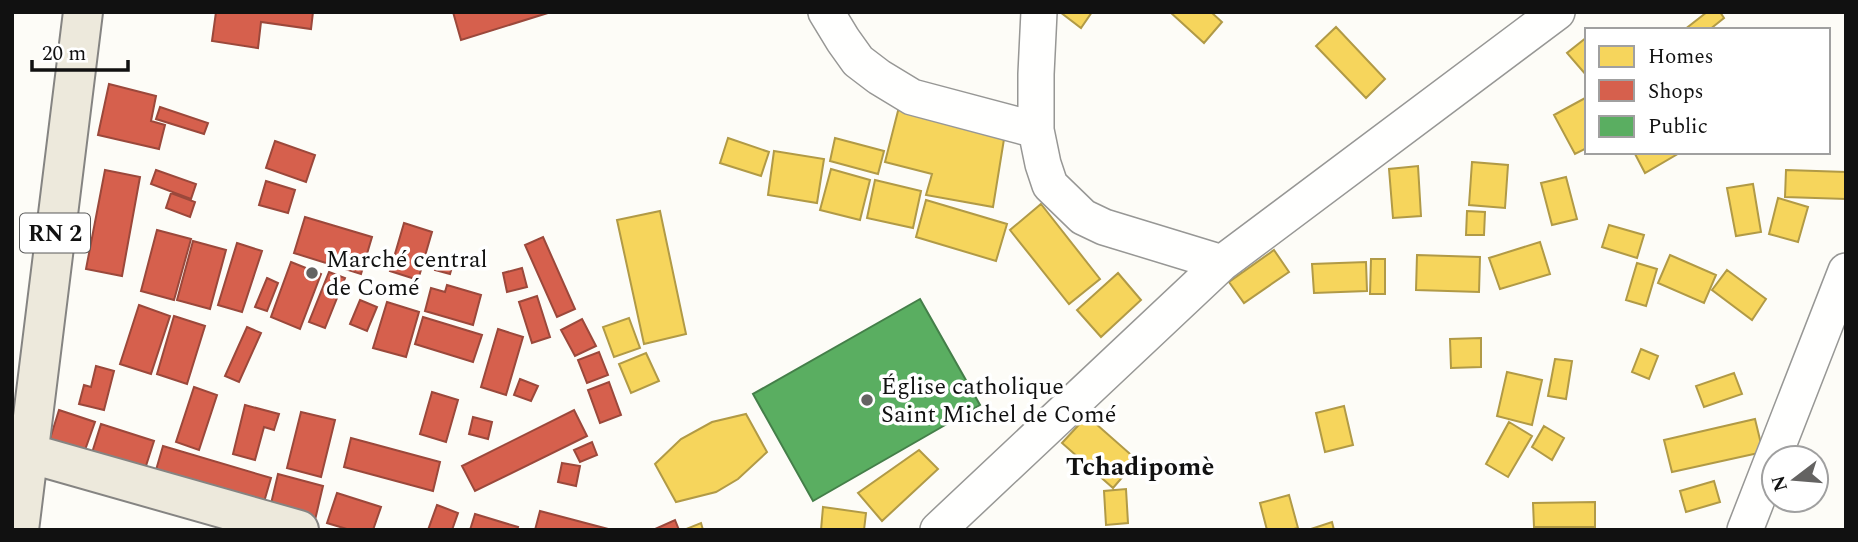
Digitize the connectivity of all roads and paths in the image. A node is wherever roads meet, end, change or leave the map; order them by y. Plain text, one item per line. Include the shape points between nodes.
1 (57, 12) edge
2 (83, 12) edge
3 (826, 12) edge
4 (1040, 12) edge
5 (1558, 12) edge
6 (1036, 130) junction
7 (1222, 263) junction
8 (1846, 271) edge
9 (12, 406) edge
10 (20, 452) edge
11 (19, 530) edge
12 (299, 530) edge
13 (938, 530) edge
14 (1745, 530) edge

1 - 9 main road, RN 2
2 - 10 main road, RN 2
3 - 6 street via 858,61 912,97
4 - 6 street
5 - 7 street
6 - 7 street via 1050,185 1083,217
7 - 13 street
8 - 14 street
10 - 11 main road, RN 2
10 - 12 main road

